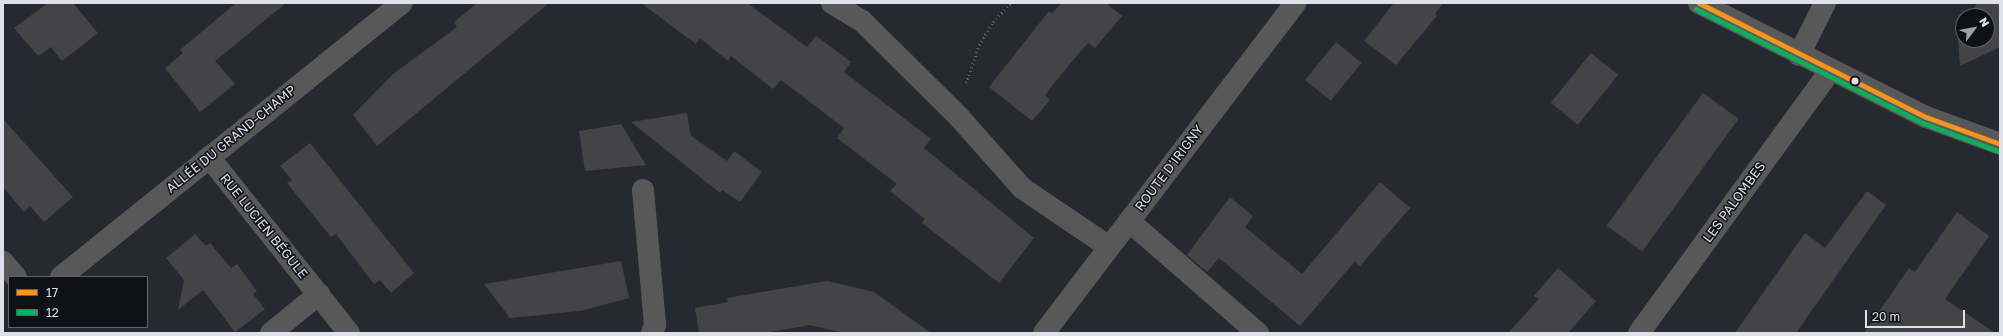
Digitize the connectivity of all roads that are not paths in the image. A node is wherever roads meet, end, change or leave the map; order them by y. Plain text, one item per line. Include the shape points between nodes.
1 (402, 3) edge
2 (832, 3) edge
3 (1295, 3) edge
4 (1699, 3) edge
5 (1825, 3) edge
6 (1799, 55) junction
7 (1830, 71) junction
8 (2000, 144) edge
9 (209, 157) junction
10 (643, 190) dead end
11 (1129, 221) junction
12 (1109, 248) junction
13 (3, 262) edge
14 (15, 276) edge
15 (62, 276) edge
16 (319, 294) junction
17 (271, 333) edge
18 (349, 333) edge
19 (652, 333) edge
20 (1044, 333) edge
21 (1258, 333) edge
22 (1639, 333) edge

1 - 9 street, ALLÉE DU GRAND-CHAMP
2 - 12 street via 862,21 959,117 1022,188
3 - 11 street, ROUTE D'IRIGNY
4 - 6 street
5 - 6 street
6 - 7 street
7 - 8 street via 1926,117
7 - 22 street, LES PALOMBES
9 - 15 street, ALLÉE DU GRAND-CHAMP
9 - 16 street, RUE LUCIEN BÉGULE
10 - 19 street via 655,325
11 - 12 street, ROUTE D'IRIGNY
11 - 21 street
12 - 20 street, ROUTE D'IRIGNY
13 - 14 street
16 - 17 street
16 - 18 street, RUE LUCIEN BÉGULE

